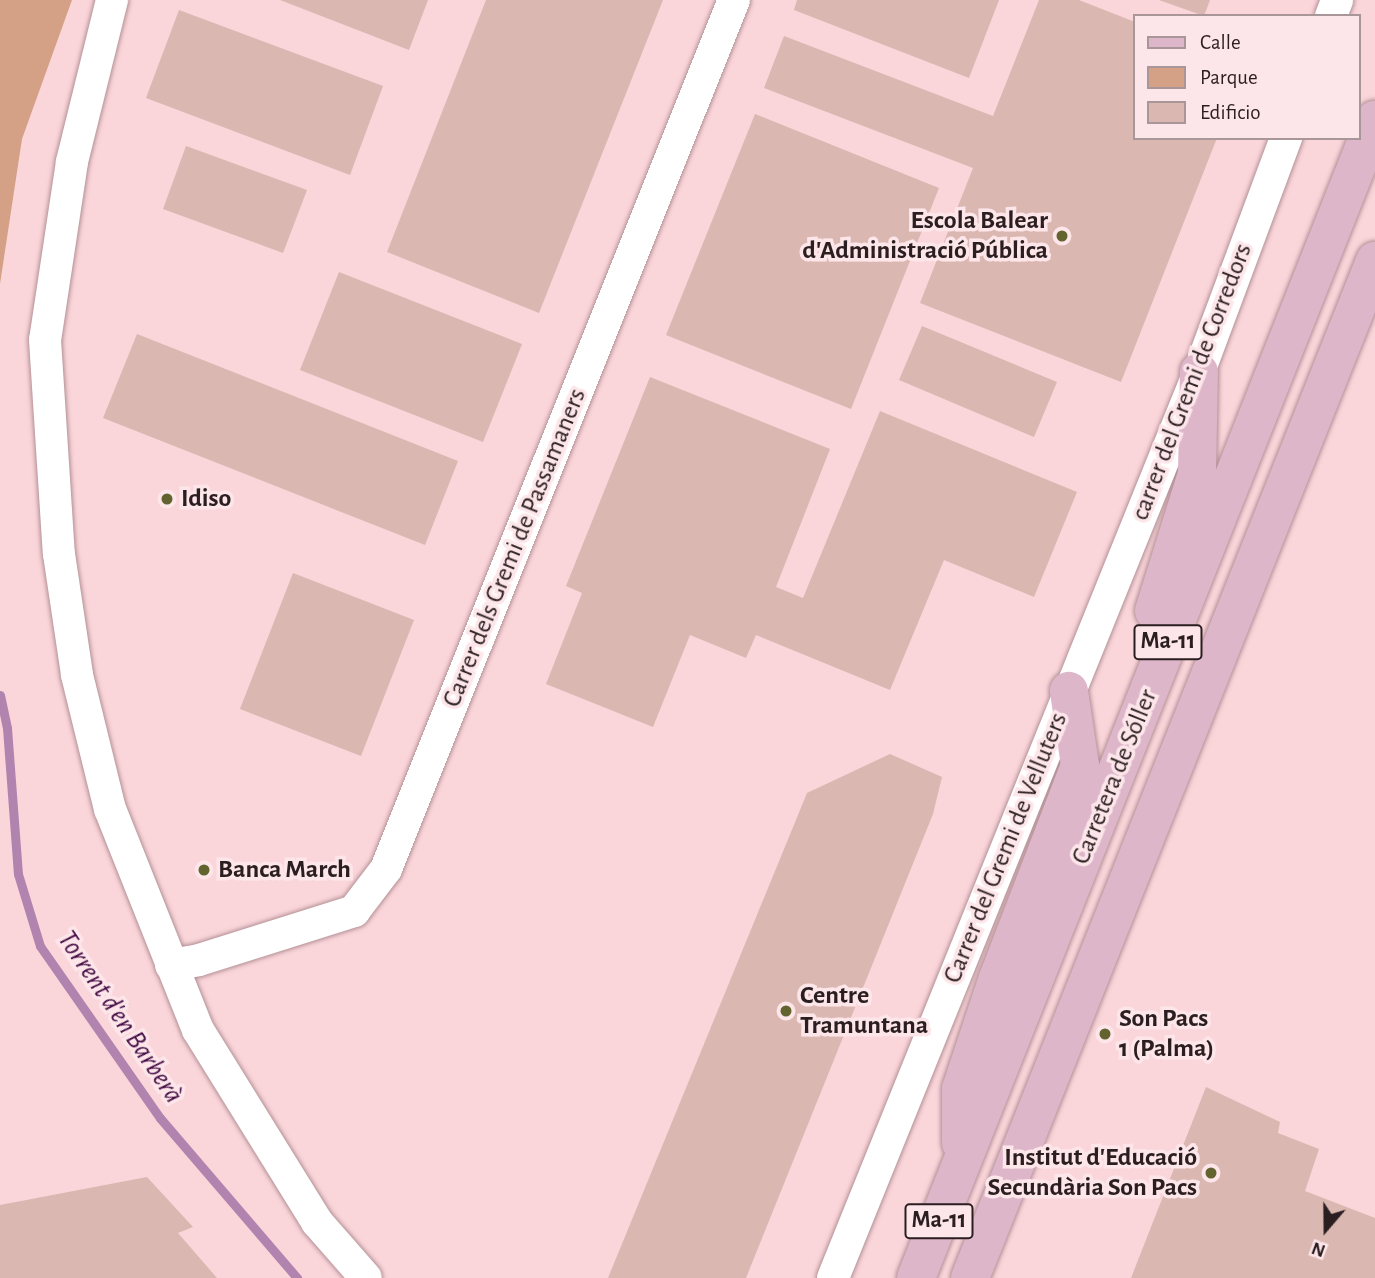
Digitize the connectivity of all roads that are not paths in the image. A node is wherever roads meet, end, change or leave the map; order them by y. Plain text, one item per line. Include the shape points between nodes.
1 (112, 0) edge
2 (734, 0) edge
3 (1375, 120) edge
4 (1285, 140) edge
5 (1375, 261) edge
6 (1199, 372) junction
7 (1096, 625) joint
8 (1069, 691) junction
9 (1121, 762) junction
10 (171, 965) junction
11 (962, 1164) junction
12 (366, 1278) edge
13 (833, 1278) edge
14 (916, 1278) edge
15 (970, 1278) edge

1 - 10 street via 72,162 45,340 50,431 59,554 77,676 110,808
2 - 10 street, Carrer dels Gremi de Passamaners via 386,869 354,911
3 - 9 main road, Carretera de Sóller / Ma-11
4 - 6 street, carrer del Gremi de Corredors
5 - 15 main road, Carretera de Sóller / Ma-11
6 - 7 street, carrer del Gremi de Corredors
6 - 9 main road via 1198,474 1122,703
7 - 8 street, Carrer del Gremi de Velluters
8 - 11 main road via 1080,765 998,978 961,1089
8 - 13 street, Carrer del Gremi de Velluters
9 - 11 main road, Carretera de Sóller / Ma-11
10 - 12 street via 212,1057 317,1222
11 - 14 main road, Carretera de Sóller / Ma-11

